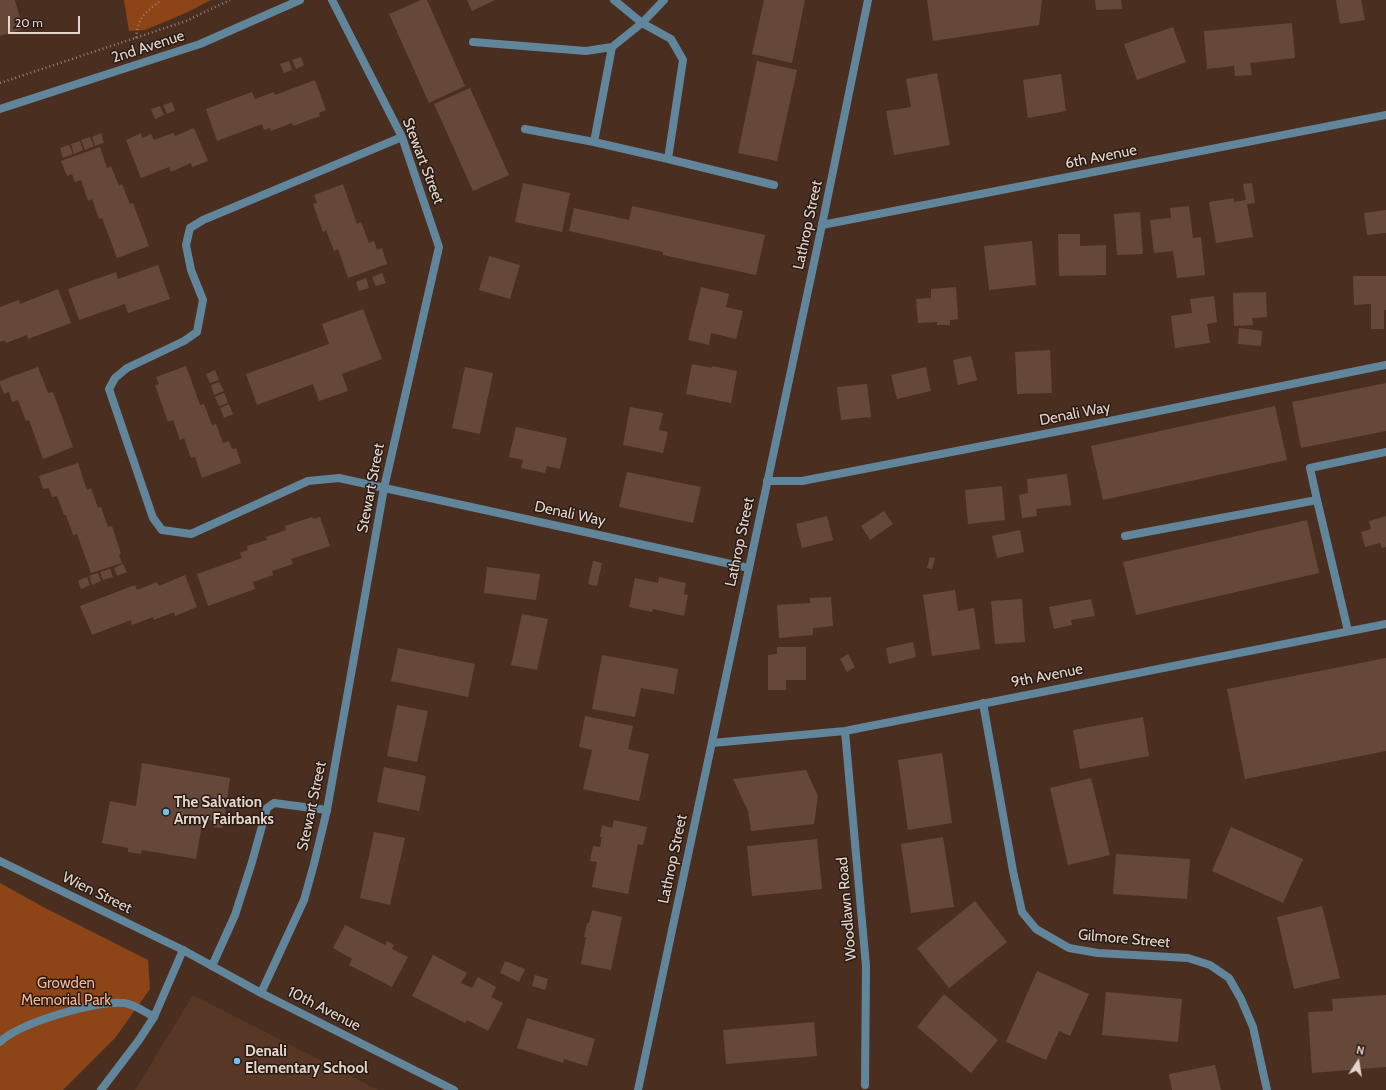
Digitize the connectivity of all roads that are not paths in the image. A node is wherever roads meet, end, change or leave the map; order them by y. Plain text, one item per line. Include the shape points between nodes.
1 (300, 0) edge
2 (332, 0) edge
3 (614, 0) edge
4 (664, 0) edge
5 (868, 0) edge
6 (642, 23) junction
7 (473, 42) dead end
8 (612, 47) junction
9 (0, 109) edge
10 (1386, 115) edge
11 (524, 129) dead end
12 (402, 137) junction
13 (594, 142) junction
14 (668, 159) junction
15 (774, 185) dead end
16 (822, 225) junction
17 (1386, 365) edge
18 (1386, 452) edge
19 (768, 481) junction
20 (384, 488) junction
21 (1317, 500) junction
22 (1125, 536) dead end
23 (749, 568) junction
24 (1386, 624) edge
25 (1348, 631) junction
26 (983, 703) junction
27 (845, 731) junction
28 (712, 743) junction
29 (327, 810) junction
30 (0, 861) edge
31 (182, 950) junction
32 (212, 966) junction
33 (261, 993) junction
34 (154, 1017) junction
35 (0, 1042) edge
36 (865, 1084) dead end
37 (101, 1090) edge
38 (454, 1090) edge
39 (638, 1090) edge
40 (1267, 1090) edge

1 - 9 street, 2nd Avenue via 200,44
2 - 12 street, Stewart Street
3 - 6 street
4 - 6 street
5 - 16 street, Lathrop Street
6 - 8 street
6 - 14 street via 671,39 683,60
7 - 8 street via 586,51
8 - 13 street
10 - 16 street, 6th Avenue
11 - 13 street
12 - 20 street, Stewart Street via 439,247
12 - 20 street, Denali Way via 203,220 190,228 186,245 191,270 203,300 197,332 184,341 127,368 115,378 109,389 154,518 162,530 192,534 308,481 338,478
13 - 14 street
14 - 15 street
16 - 19 street, Lathrop Street
17 - 19 street, Denali Way via 802,481
18 - 21 street via 1310,468
19 - 23 street, Lathrop Street
20 - 23 street, Denali Way
20 - 29 street, Stewart Street
21 - 22 street
21 - 25 street
23 - 28 street, Lathrop Street
24 - 25 street, 9th Avenue
25 - 26 street, 9th Avenue
26 - 27 street, 9th Avenue
26 - 40 street, Gilmore Street via 1022,912 1036,929 1069,948 1098,953 1188,958 1210,965 1229,978 1253,1027
27 - 28 street, 9th Avenue
27 - 36 street, Woodlawn Road via 866,966
28 - 39 street, Lathrop Street
29 - 32 street via 274,803 267,808 235,915
29 - 33 street, Stewart Street via 304,900
30 - 31 street, Wien Street
31 - 32 street, 10th Avenue
31 - 34 street
32 - 33 street, 10th Avenue
33 - 38 street, 10th Avenue
34 - 35 street via 125,1003 104,1003 66,1012 22,1029
34 - 37 street

